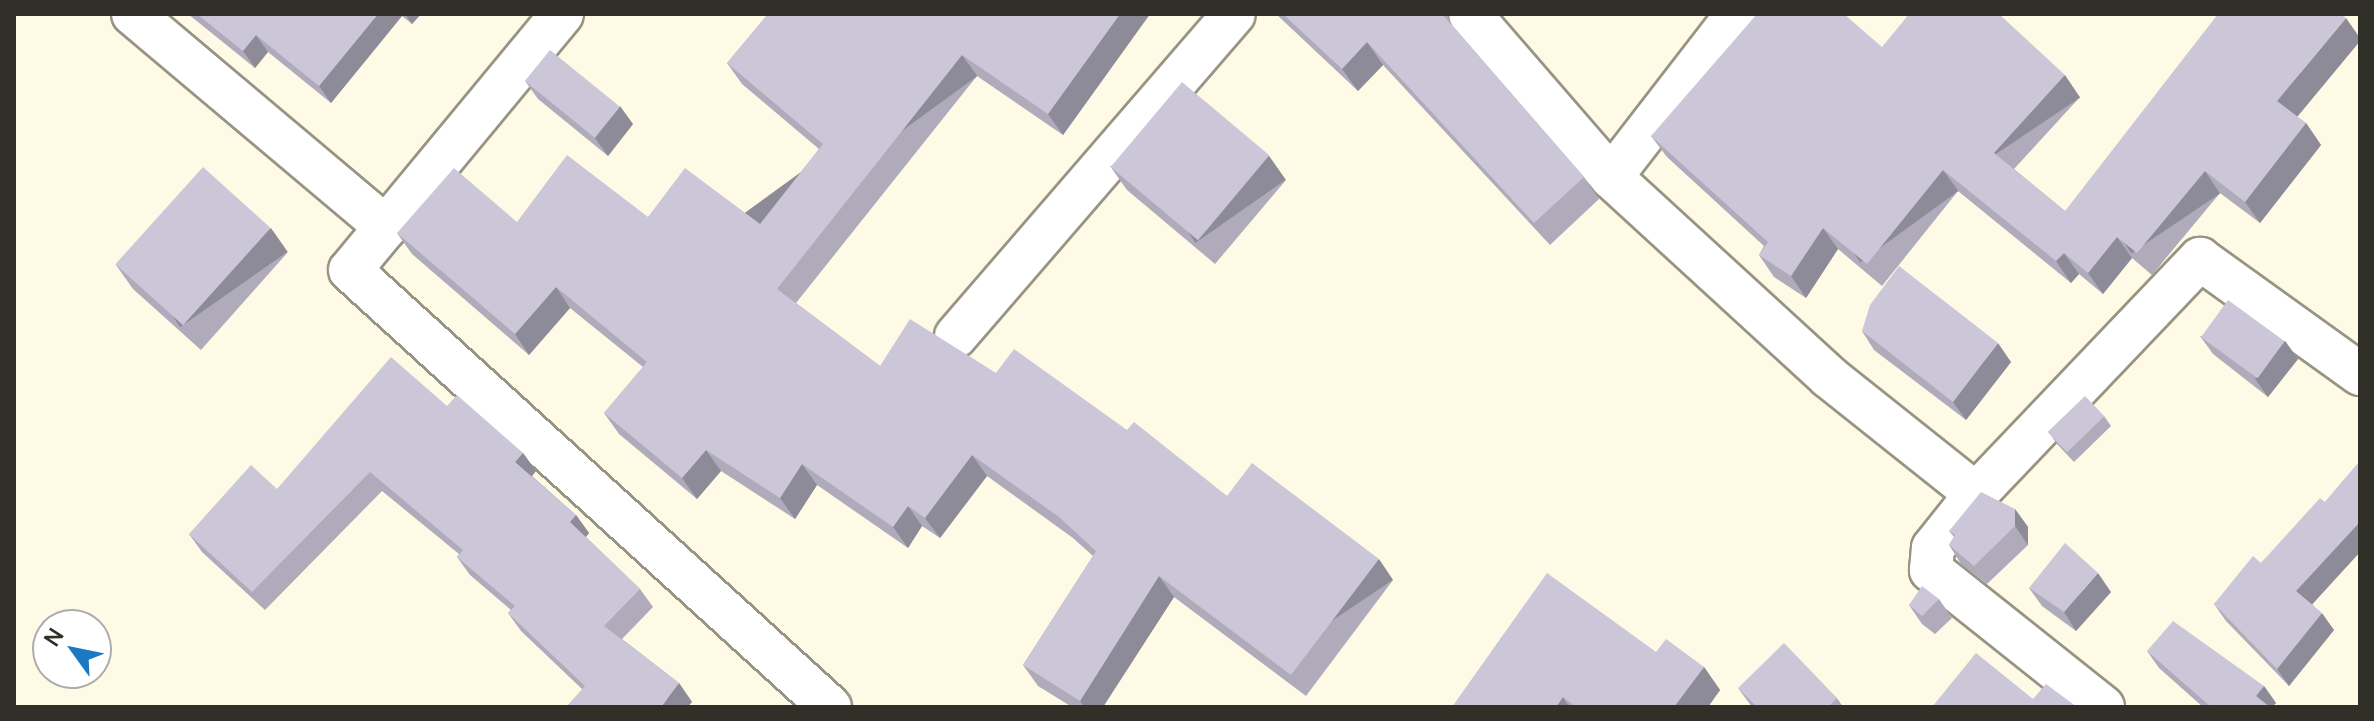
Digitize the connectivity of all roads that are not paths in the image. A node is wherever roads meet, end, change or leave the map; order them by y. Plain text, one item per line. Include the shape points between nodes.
1 (133, 14) edge
2 (562, 14) edge
3 (1234, 14) edge
4 (1470, 14) edge
5 (1737, 14) edge
6 (1611, 177) junction
7 (386, 227) junction
8 (956, 336) dead end
9 (2360, 374) edge
10 (1976, 494) junction
11 (830, 707) edge
12 (2103, 707) edge

1 - 7 street
2 - 7 street
3 - 8 street
4 - 6 street
5 - 6 street
6 - 10 street via 1829,377
7 - 11 street via 352,262 354,275
9 - 10 street via 2200,259
10 - 12 street via 1933,548 1931,570

